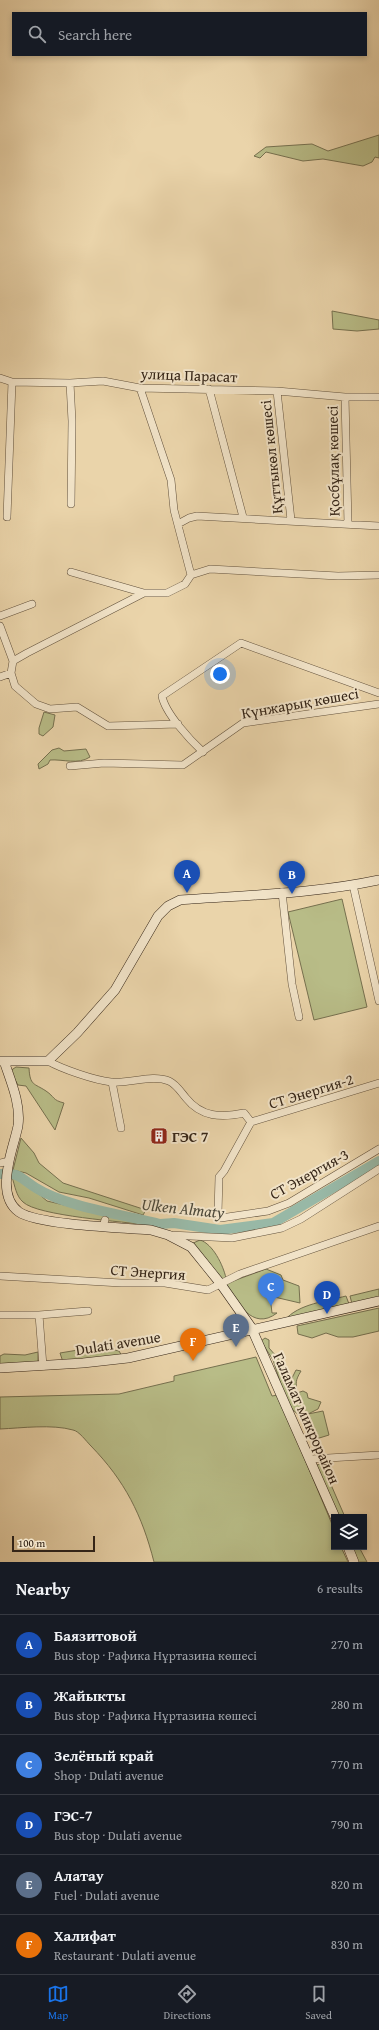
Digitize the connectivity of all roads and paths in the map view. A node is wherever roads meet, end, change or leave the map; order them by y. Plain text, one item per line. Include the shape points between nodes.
1 (0, 378) edge
2 (12, 382) junction
3 (70, 383) junction
4 (140, 388) junction
5 (209, 389) junction
6 (277, 391) junction
7 (379, 397) edge
8 (344, 398) junction
9 (71, 504) dead end
10 (7, 517) dead end
11 (243, 517) junction
12 (292, 520) junction
13 (178, 524) junction
14 (348, 524) junction
15 (379, 526) edge
16 (71, 572) dead end
17 (191, 575) junction
18 (379, 575) edge
19 (144, 593) junction
20 (32, 604) dead end
21 (0, 616) edge
22 (0, 626) edge
23 (13, 661) junction
24 (11, 673) junction
25 (0, 677) edge
26 (379, 693) edge
27 (379, 704) edge
28 (178, 724) junction
29 (203, 752) junction
30 (70, 766) dead end
31 (379, 880) edge
32 (353, 885) junction
33 (282, 892) junction
34 (379, 1002) edge
35 (299, 1017) dead end
36 (2, 1061) edge
37 (48, 1061) junction
38 (112, 1082) junction
39 (379, 1083) edge
40 (251, 1122) junction
41 (121, 1128) dead end
42 (379, 1149) edge
43 (6, 1164) edge
44 (379, 1169) edge
45 (4, 1185) edge
46 (379, 1226) edge
47 (168, 1235) junction
48 (0, 1276) edge
49 (220, 1283) junction
50 (379, 1301) edge
51 (88, 1312) dead end
52 (0, 1315) edge
53 (39, 1315) junction
54 (253, 1330) junction
55 (43, 1366) junction
56 (0, 1368) edge
57 (379, 1455) edge
58 (311, 1459) junction
59 (334, 1514) edge
60 (349, 1550) edge
61 (354, 1562) edge

1 - 2 street, улица Парасат
2 - 3 street, улица Парасат
2 - 10 street
3 - 4 street, улица Парасат via 103,381
3 - 9 street
4 - 5 street, улица Парасат
4 - 13 street via 171,480
5 - 6 street, улица Парасат
5 - 11 street
6 - 8 street, улица Парасат
6 - 12 street, Құттыкөл көшесі
7 - 8 street, улица Парасат
8 - 14 street, Қосбұлақ көшесі
11 - 12 street
11 - 13 street via 197,516
12 - 14 street
13 - 17 street
14 - 15 street
16 - 19 street
17 - 18 street via 210,569 338,576
17 - 19 street via 185,584 176,590 167,593
19 - 23 street
20 - 21 street
22 - 23 street
23 - 24 street
24 - 25 street
24 - 28 street via 15,686 36,704 50,709 77,707 108,726
26 - 28 street via 241,644 162,696 164,704
27 - 29 street, Күнжарық көшесі via 243,723
28 - 29 street
29 - 30 street, Күнжарық көшесі via 183,764 104,763
31 - 32 street
32 - 33 street
32 - 34 street
33 - 35 street via 292,984
33 - 37 street via 180,900 168,906 158,916 115,990
36 - 37 street
36 - 43 street via 12,1081 18,1118
37 - 38 street via 58,1067
38 - 40 street via 162,1079 176,1085 200,1111 218,1116 244,1113
38 - 41 street
39 - 40 street, СТ Энергия-2
40 - 42 street, СТ Энергия-3 via 219,1177 218,1213 221,1218 268,1211 289,1203
43 - 45 street
44 - 47 street via 301,1219 282,1228 232,1238
45 - 47 street, Галамат микрорайон via 12,1204 20,1212 44,1220 104,1223
46 - 49 street, СТ Энергия
47 - 49 street, Галамат микрорайон via 191,1247
48 - 49 street, СТ Энергия via 166,1283 208,1290
49 - 54 street, Галамат микрорайон
50 - 54 street, Dulati avenue
51 - 53 street
52 - 53 street
53 - 55 street
54 - 55 street, Dulati avenue via 128,1358
54 - 58 street, Галамат микрорайон
55 - 56 street, Dulati avenue
57 - 58 street
58 - 59 street, Галамат микрорайон
60 - 61 street

